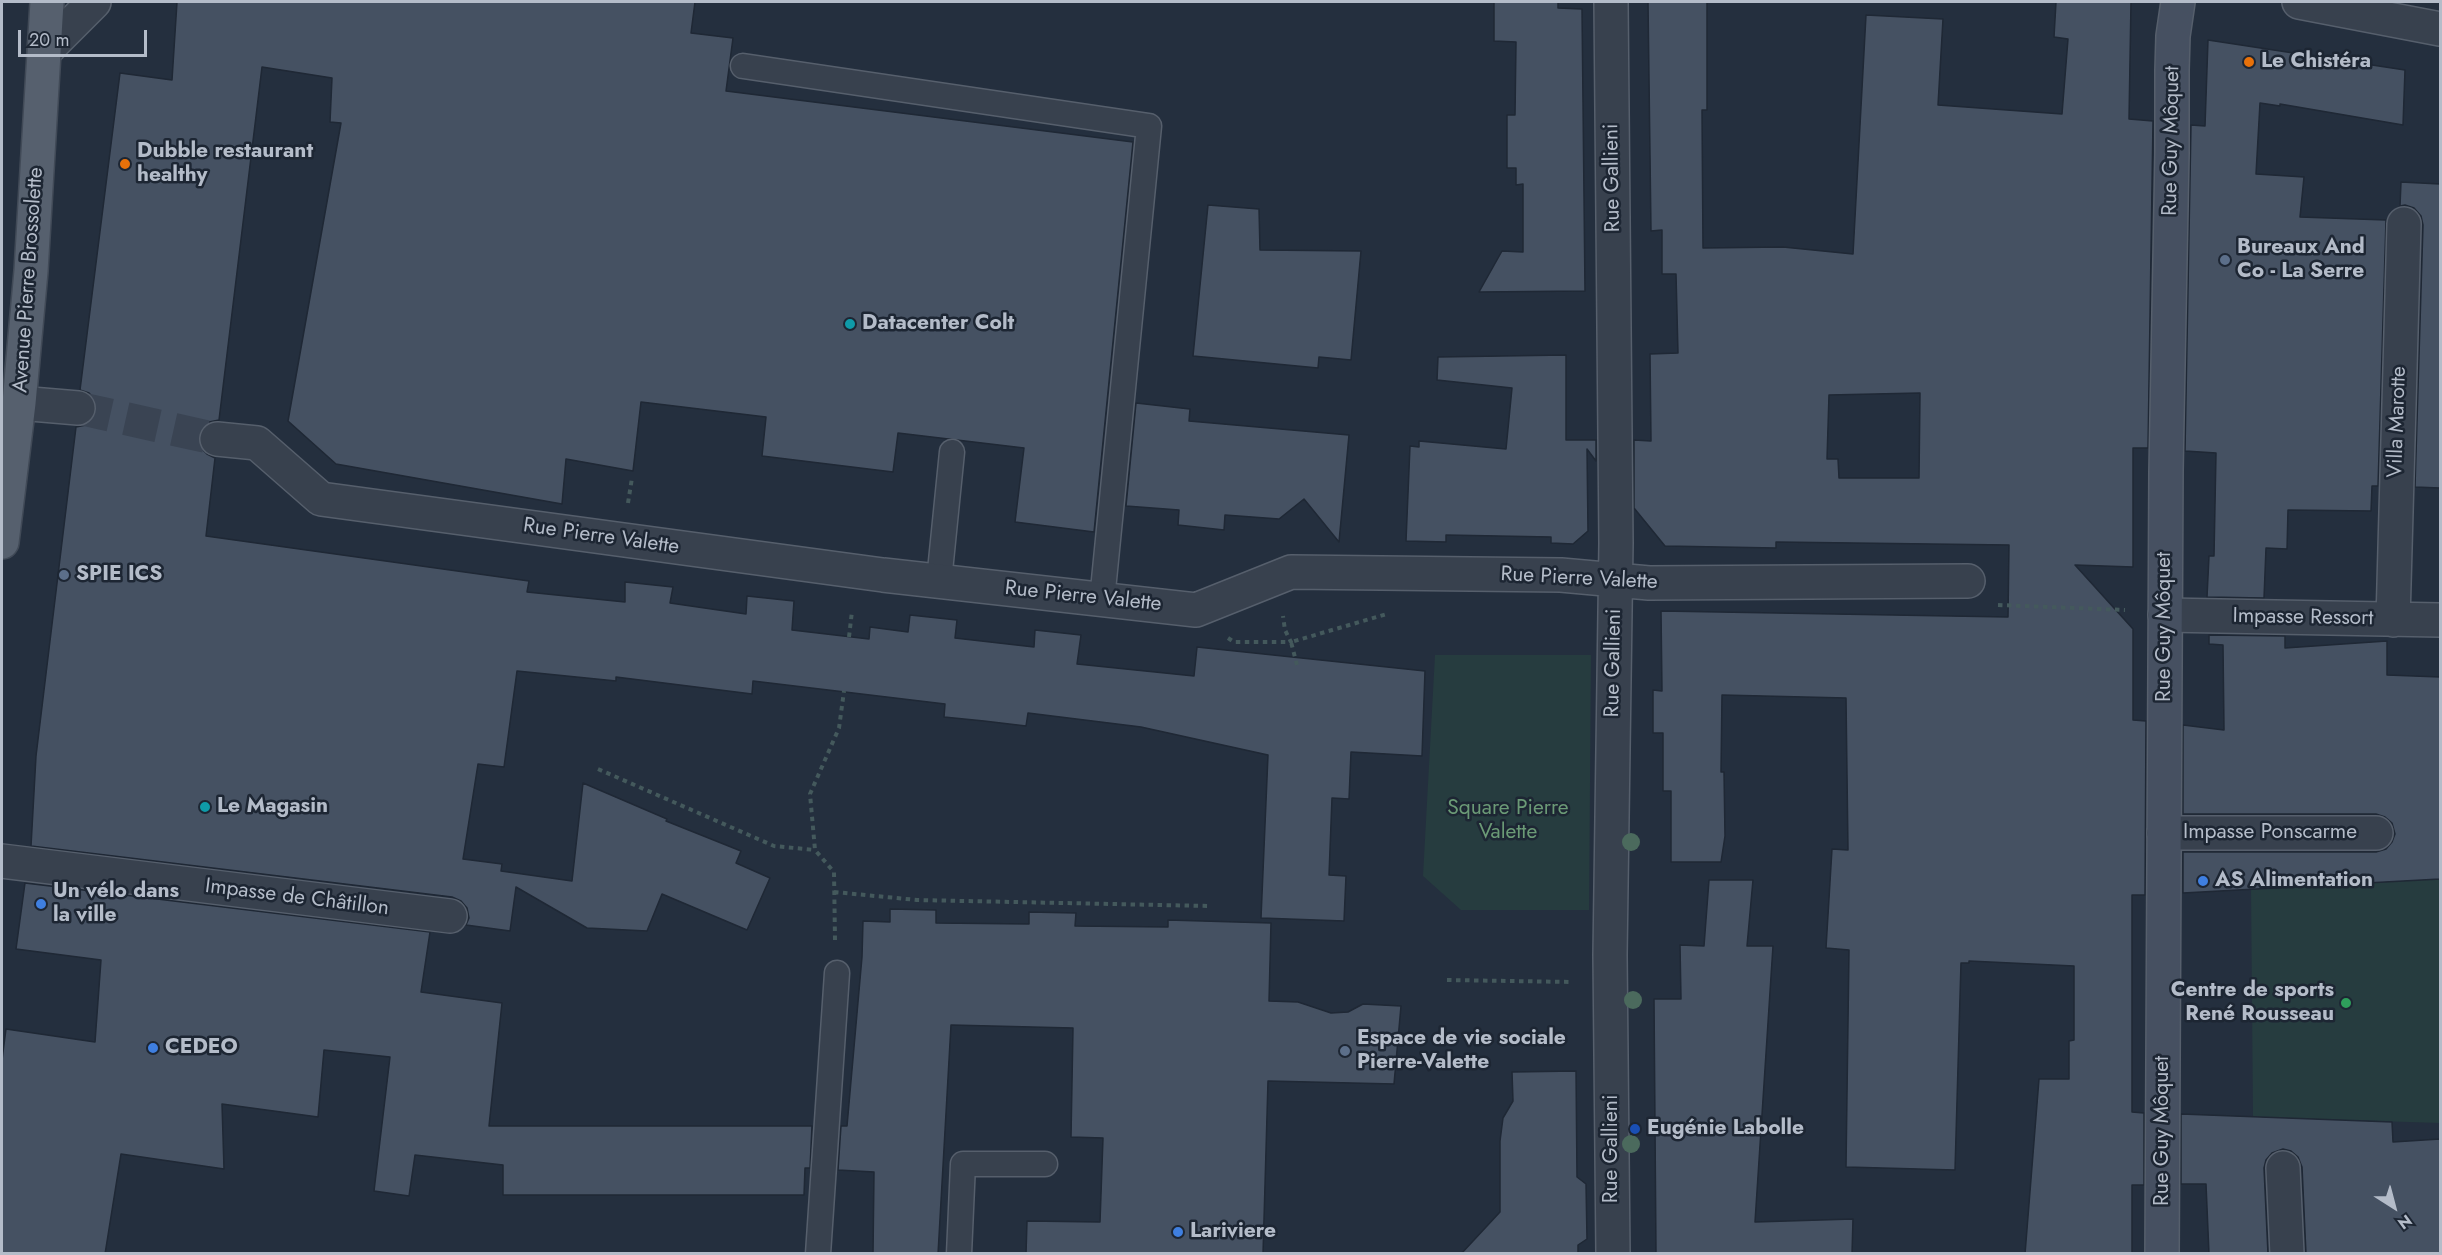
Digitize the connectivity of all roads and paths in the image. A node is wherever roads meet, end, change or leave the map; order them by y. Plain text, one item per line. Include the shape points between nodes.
1 (47, 2) edge
2 (94, 2) edge
3 (1611, 2) edge
4 (2178, 2) edge
5 (2299, 2) edge
6 (2440, 29) edge
7 (44, 52) junction
8 (743, 66) dead end
9 (2404, 224) dead end
10 (20, 403) junction
11 (78, 408) tunnel mouth
12 (217, 439) tunnel mouth
13 (952, 452) dead end
14 (2, 542) edge
15 (939, 581) junction
16 (1615, 581) junction
17 (1968, 581) dead end
18 (853, 600) dead end
19 (1102, 600) junction
20 (1992, 605) dead end
21 (1398, 611) dead end
22 (2150, 613) junction
23 (2392, 620) junction
24 (2440, 620) edge
25 (1285, 621) dead end
26 (849, 637) dead end
27 (1234, 642) dead end
28 (1291, 642) junction
29 (1297, 665) dead end
30 (844, 691) dead end
31 (598, 769) dead end
32 (2164, 832) junction
33 (2376, 833) dead end
34 (815, 850) junction
35 (2, 861) edge
36 (834, 892) junction
37 (1209, 906) dead end
38 (450, 916) dead end
39 (837, 973) joint
40 (1447, 980) dead end
41 (1582, 982) dead end
42 (1045, 1164) dead end
43 (2283, 1168) dead end
44 (818, 1254) edge
45 (959, 1254) edge
46 (1613, 1254) edge
47 (2162, 1254) edge
48 (2287, 1254) edge

1 - 7 main road, Avenue Pierre Brossolette
2 - 7 street
3 - 16 street, Rue Gallieni
4 - 22 street, Rue Guy Môquet via 2173,36
5 - 6 street
7 - 10 main road, Avenue Pierre Brossolette
8 - 19 lane via 1149,126
9 - 23 street, Villa Marotte
10 - 11 street
10 - 14 main road, Avenue Pierre Brossolette
12 - 15 street, Rue Pierre Valette via 257,443 321,499
13 - 15 lane
15 - 19 street, Rue Pierre Valette
16 - 17 street, Rue Pierre Valette via 1649,584
16 - 19 street, Rue Pierre Valette via 1561,574 1291,572 1196,610
16 - 46 street, Rue Gallieni via 1610,955
18 - 26 path
20 - 22 path
21 - 28 path
22 - 23 street, Impasse Ressort
22 - 32 street, Rue Guy Môquet
23 - 24 street, Impasse Ressort
25 - 28 path
27 - 28 path
28 - 29 path
30 - 34 path via 838,728 810,794
31 - 34 path via 774,846
32 - 33 street, Impasse Ponscarme
32 - 47 street, Rue Guy Môquet
34 - 36 path via 834,872
35 - 38 street, Impasse de Châtillon
36 - 37 path via 917,900
36 - 39 path
39 - 44 lane
40 - 41 path
42 - 45 lane via 963,1164
43 - 48 street

